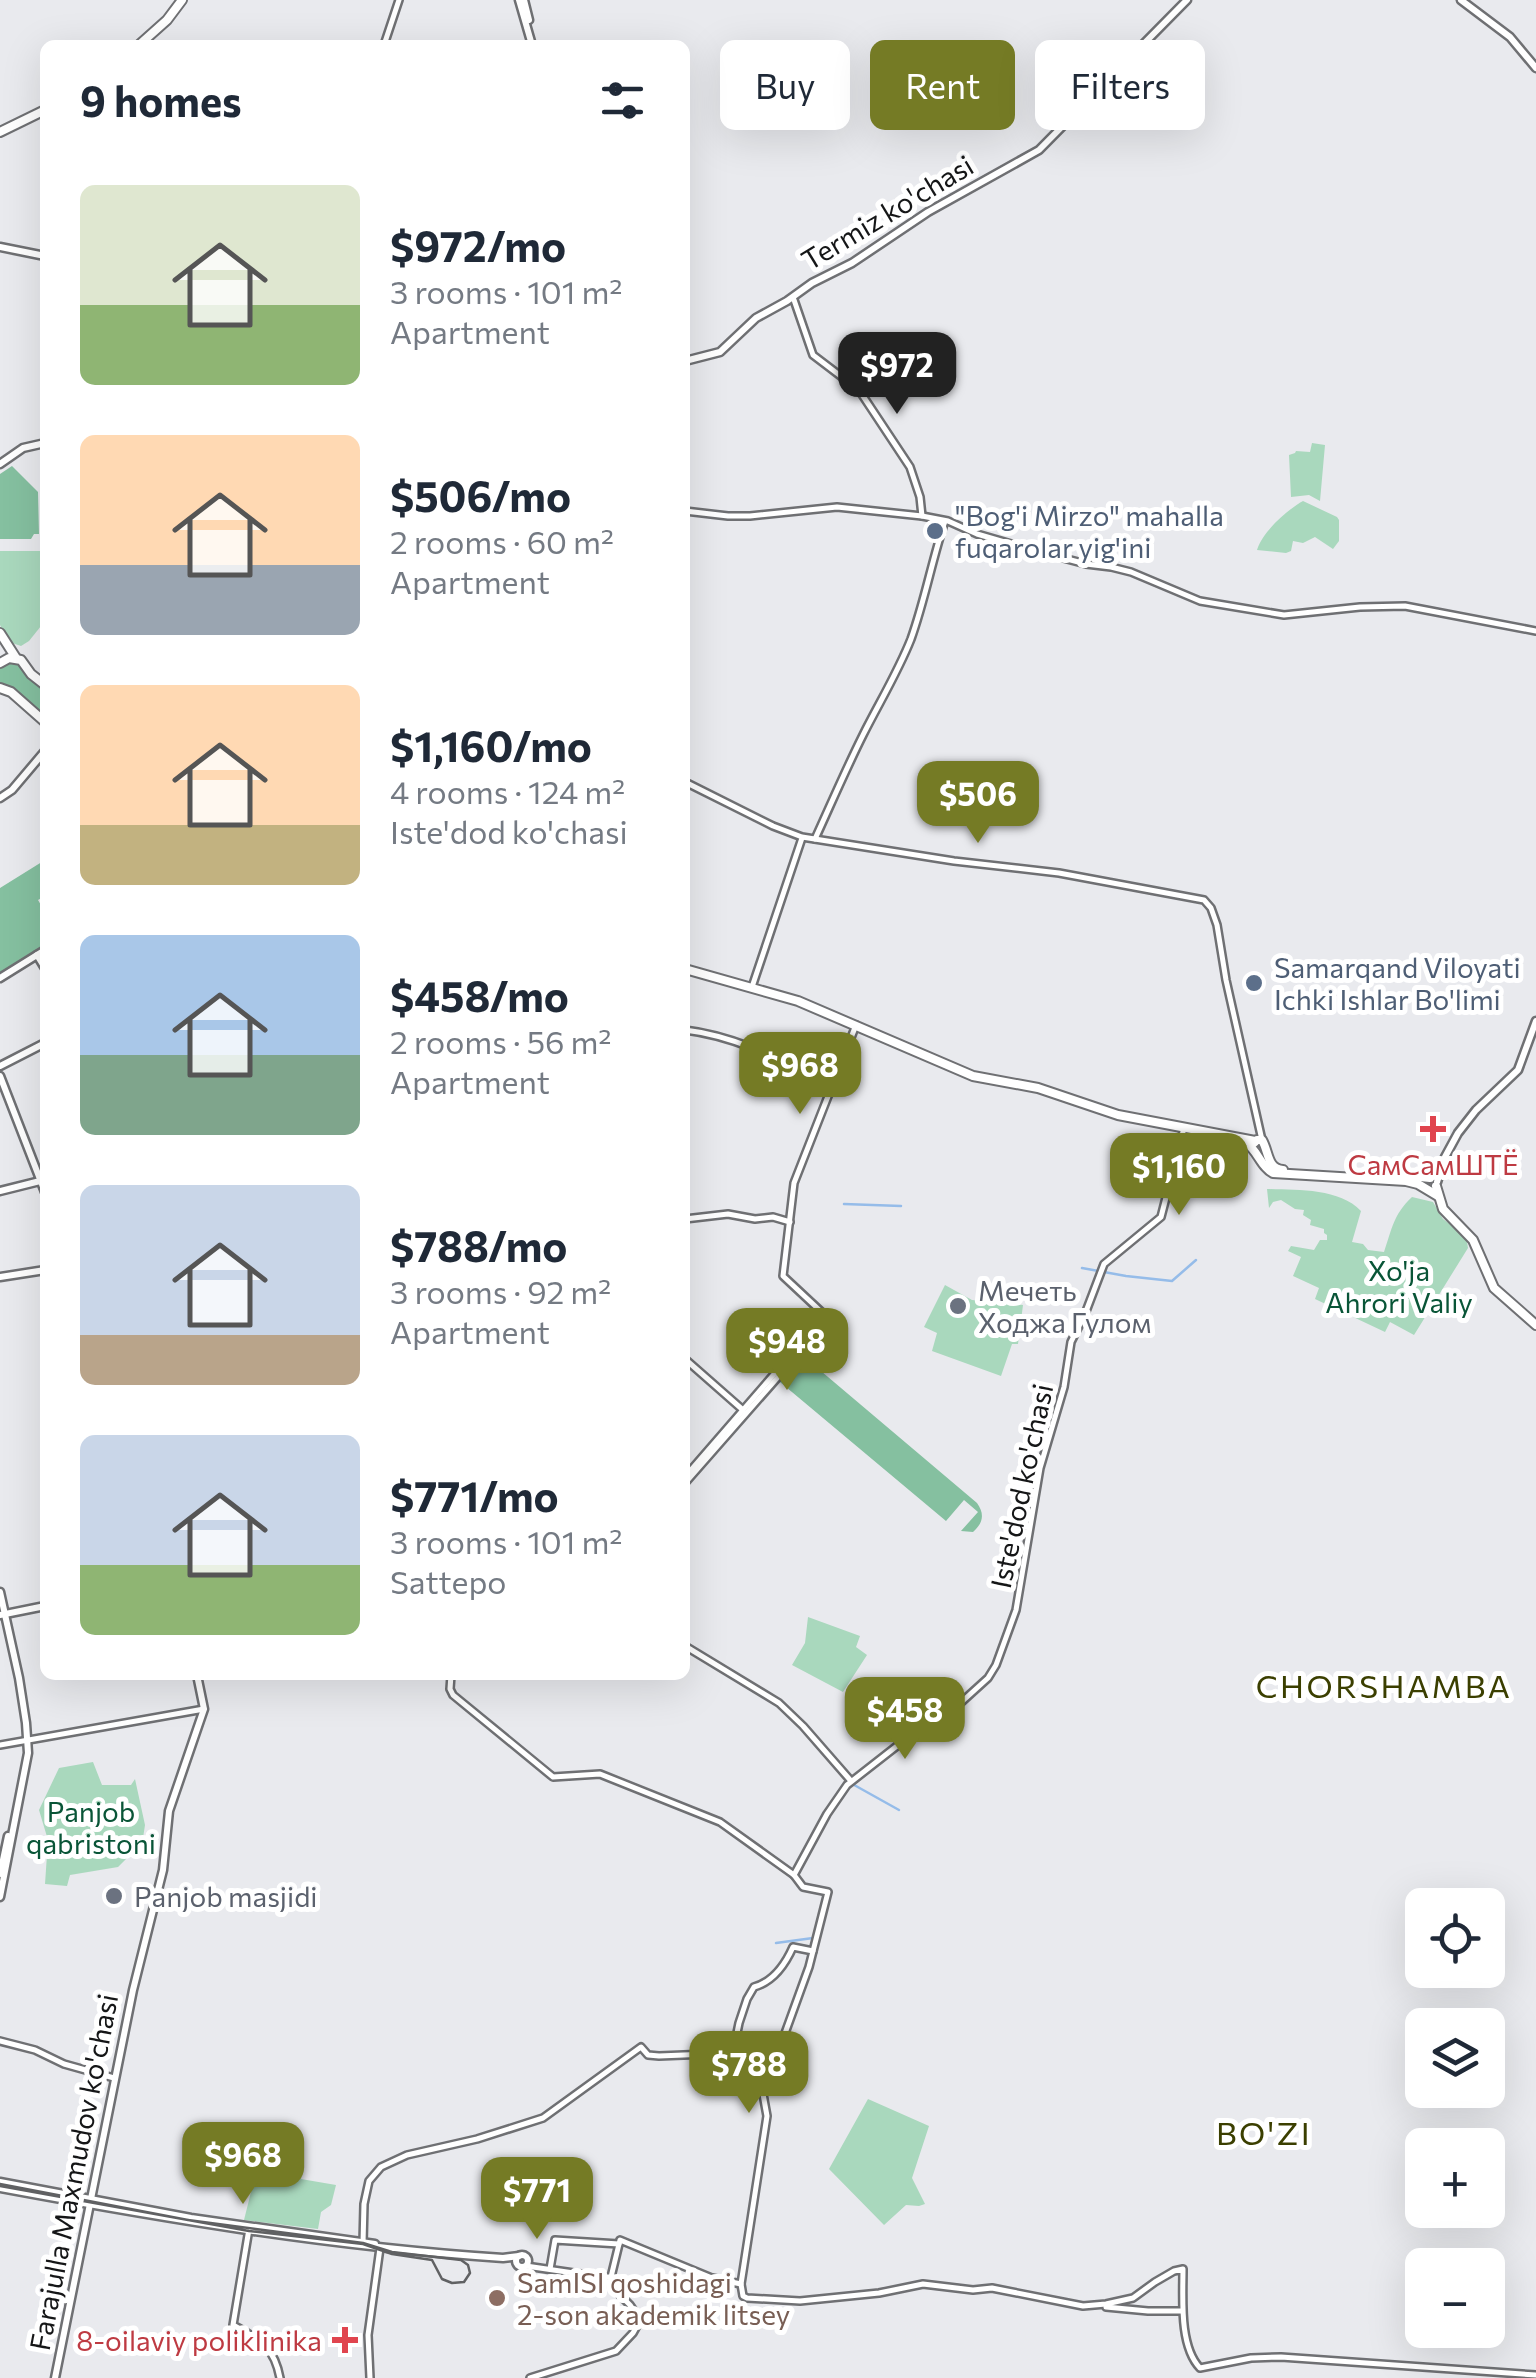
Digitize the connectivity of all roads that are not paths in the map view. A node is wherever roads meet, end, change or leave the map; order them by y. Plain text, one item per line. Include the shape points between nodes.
1 (398, 0) edge
2 (521, 0) edge
3 (1186, 0) edge
4 (1460, 0) edge
5 (179, 1) edge
6 (147, 40) edge
7 (386, 40) edge
8 (533, 40) edge
9 (1536, 68) edge
10 (40, 114) edge
11 (0, 134) edge
12 (0, 247) edge
13 (40, 255) edge
14 (794, 297) junction
15 (690, 360) edge
16 (40, 444) edge
17 (0, 464) edge
18 (690, 513) edge
19 (922, 516) junction
20 (945, 521) junction
21 (1536, 631) edge
22 (0, 637) edge
23 (16, 658) junction
24 (0, 663) edge
25 (40, 682) edge
26 (0, 690) edge
27 (40, 718) edge
28 (40, 757) edge
29 (690, 784) edge
30 (0, 798) edge
31 (802, 837) junction
32 (815, 839) junction
33 (40, 953) edge
34 (36, 956) junction
35 (40, 961) edge
36 (690, 969) edge
37 (0, 978) edge
38 (752, 987) junction
39 (1536, 1022) edge
40 (856, 1025) junction
41 (690, 1031) edge
42 (40, 1046) edge
43 (0, 1066) edge
44 (0, 1076) edge
45 (831, 1084) junction
46 (1184, 1128) junction
47 (1259, 1145) junction
48 (40, 1173) edge
49 (40, 1181) edge
50 (1431, 1185) junction
51 (0, 1191) edge
52 (690, 1219) edge
53 (790, 1222) junction
54 (40, 1271) edge
55 (0, 1277) edge
56 (1536, 1325) edge
57 (801, 1351) junction
58 (690, 1363) edge
59 (742, 1410) junction
60 (690, 1474) edge
61 (690, 1476) edge
62 (1, 1596) edge
63 (40, 1605) edge
64 (3, 1613) edge
65 (690, 1649) edge
66 (198, 1680) edge
67 (451, 1680) edge
68 (204, 1710) junction
69 (26, 1740) junction
70 (0, 1745) edge
71 (848, 1783) junction
72 (11, 1831) junction
73 (0, 1874) edge
74 (794, 1875) junction
75 (0, 1897) edge
76 (813, 1950) junction
77 (0, 2041) edge
78 (734, 2053) junction
79 (114, 2078) junction
80 (763, 2094) junction
81 (0, 2185) edge
82 (89, 2202) junction
83 (249, 2229) junction
84 (363, 2244) junction
85 (619, 2244) junction
86 (380, 2248) junction
87 (522, 2261) joint
88 (550, 2269) junction
89 (601, 2277) junction
90 (611, 2277) junction
91 (741, 2284) junction
92 (611, 2288) junction
93 (1096, 2305) junction
94 (1182, 2311) junction
95 (1536, 2375) edge
96 (55, 2378) edge
97 (280, 2378) edge
98 (370, 2378) edge
99 (530, 2378) edge

1 - 7 street
2 - 8 main road
3 - 14 main road, Termiz ko'chasi via 1040,150
4 - 9 main road via 1510,37
5 - 6 main road
10 - 11 main road
12 - 13 main road
14 - 15 main road, Termiz ko'chasi via 756,318 720,352
14 - 19 street via 813,355 860,390 910,467
16 - 17 main road
18 - 19 street via 750,516 838,507
19 - 20 street
20 - 21 street via 1131,572 1200,601 1284,615 1405,606
20 - 32 street via 910,641
22 - 23 main road
22 - 24 main road
23 - 24 main road
23 - 25 main road
26 - 27 main road
28 - 30 main road
29 - 31 street
31 - 32 street
31 - 38 street
32 - 47 street via 1059,872 1207,902 1221,942
33 - 34 main road
34 - 35 main road
34 - 37 main road
36 - 38 main road
38 - 40 main road
39 - 50 main road via 1518,1070 1465,1124
40 - 45 street
40 - 46 main road via 973,1076
41 - 45 street via 774,1056
42 - 43 main road
44 - 48 main road
45 - 53 street via 794,1183
46 - 47 main road
46 - 71 street, Iste'dod ko'chasi via 1161,1217 1104,1264 1071,1342 1040,1468 1016,1610 988,1678 945,1717
47 - 50 main road via 1280,1170
47 - 50 main road via 1264,1166 1275,1174
49 - 51 main road
50 - 56 main road via 1446,1214 1473,1240 1494,1288
52 - 53 street via 728,1214
53 - 57 street via 782,1276 828,1317
54 - 55 main road
57 - 59 street
57 - 61 street
58 - 59 street
59 - 60 street
62 - 64 main road
63 - 64 main road
64 - 69 main road
65 - 71 street via 779,1703
66 - 68 main road
67 - 74 street via 453,1695 552,1778 600,1774 720,1822
68 - 69 street
68 - 79 main road, Farajulla Maxmudov ko'chasi via 172,1798 163,1870
69 - 70 street
69 - 72 main road via 25,1779
71 - 74 street
72 - 73 main road
72 - 75 main road
74 - 76 street via 803,1887 828,1892
76 - 78 street via 793,1946 768,1983 754,1987
76 - 80 street
77 - 79 street
78 - 80 street via 729,2072
78 - 84 street via 658,2056 641,2047 542,2118 380,2168 364,2204
79 - 82 main road, Farajulla Maxmudov ko'chasi
80 - 91 street via 767,2116
81 - 82 main road
82 - 83 main road
82 - 96 main road, Farajulla Maxmudov ko'chasi
83 - 84 main road
83 - 97 street via 233,2325 271,2350
84 - 86 main road
85 - 88 street via 555,2240
85 - 90 street
85 - 91 street
86 - 87 main road
86 - 98 street via 368,2335
87 - 88 street
88 - 89 street
89 - 90 street
89 - 92 street
90 - 92 street
91 - 93 street via 747,2298 800,2301 923,2284
92 - 99 street via 639,2319 633,2333 616,2351
93 - 94 street
93 - 94 street via 1133,2298 1183,2269
94 - 95 street via 1200,2368 1281,2357

